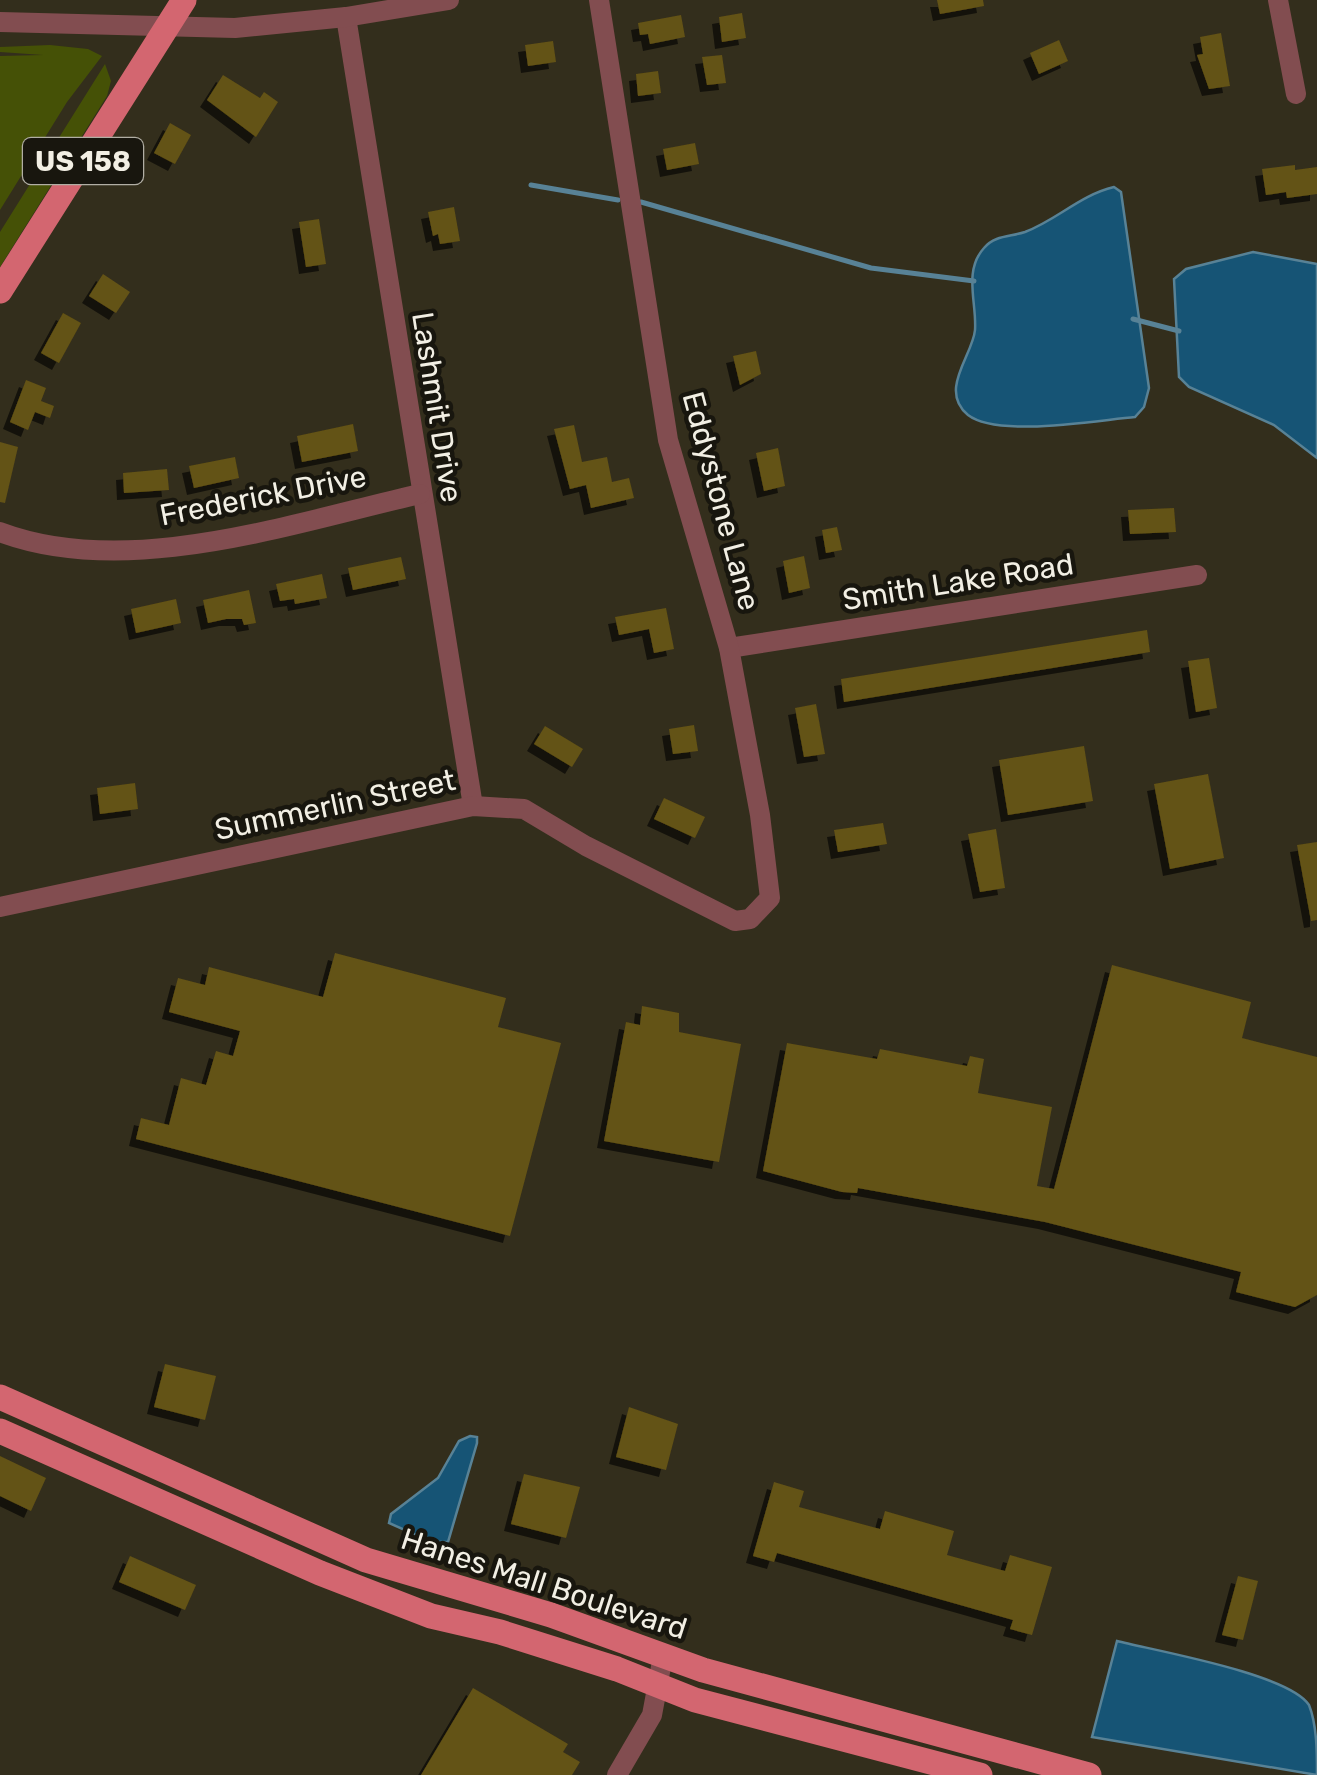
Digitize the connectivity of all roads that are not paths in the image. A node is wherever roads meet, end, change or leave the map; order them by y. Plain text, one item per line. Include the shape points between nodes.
1 (184, 0) edge
2 (449, 0) edge
3 (599, 0) edge
4 (1278, 0) edge
5 (346, 17) junction
6 (0, 22) edge
7 (164, 29) junction
8 (1296, 94) dead end
9 (0, 291) edge
10 (420, 494) junction
11 (0, 532) edge
12 (1197, 574) dead end
13 (729, 648) junction
14 (472, 806) junction
15 (770, 898) joint
16 (0, 907) edge
17 (0, 1396) edge
18 (0, 1431) edge
19 (663, 1656) junction
20 (658, 1686) junction
21 (616, 1775) edge
22 (980, 1775) edge
23 (1090, 1775) edge

1 - 7 main road, US 158
2 - 5 street
3 - 13 street, Eddystone Lane via 668,440
4 - 8 street
5 - 7 street
5 - 10 street, Lashmit Drive
6 - 7 street
7 - 9 main road, US 158
10 - 11 street, Frederick Drive via 164,549 90,550
10 - 14 street, Lashmit Drive
12 - 13 street, Smith Lake Road
13 - 15 street, Eddystone Lane
14 - 15 street, Summerlin Street via 524,809 735,921 750,919
14 - 16 street, Summerlin Street
17 - 19 main road, Hanes Mall Boulevard via 366,1560
18 - 20 main road, Hanes Mall Boulevard via 320,1573 432,1616
19 - 20 street
19 - 23 main road, Hanes Mall Boulevard
20 - 21 street via 652,1716
20 - 22 main road, Hanes Mall Boulevard

